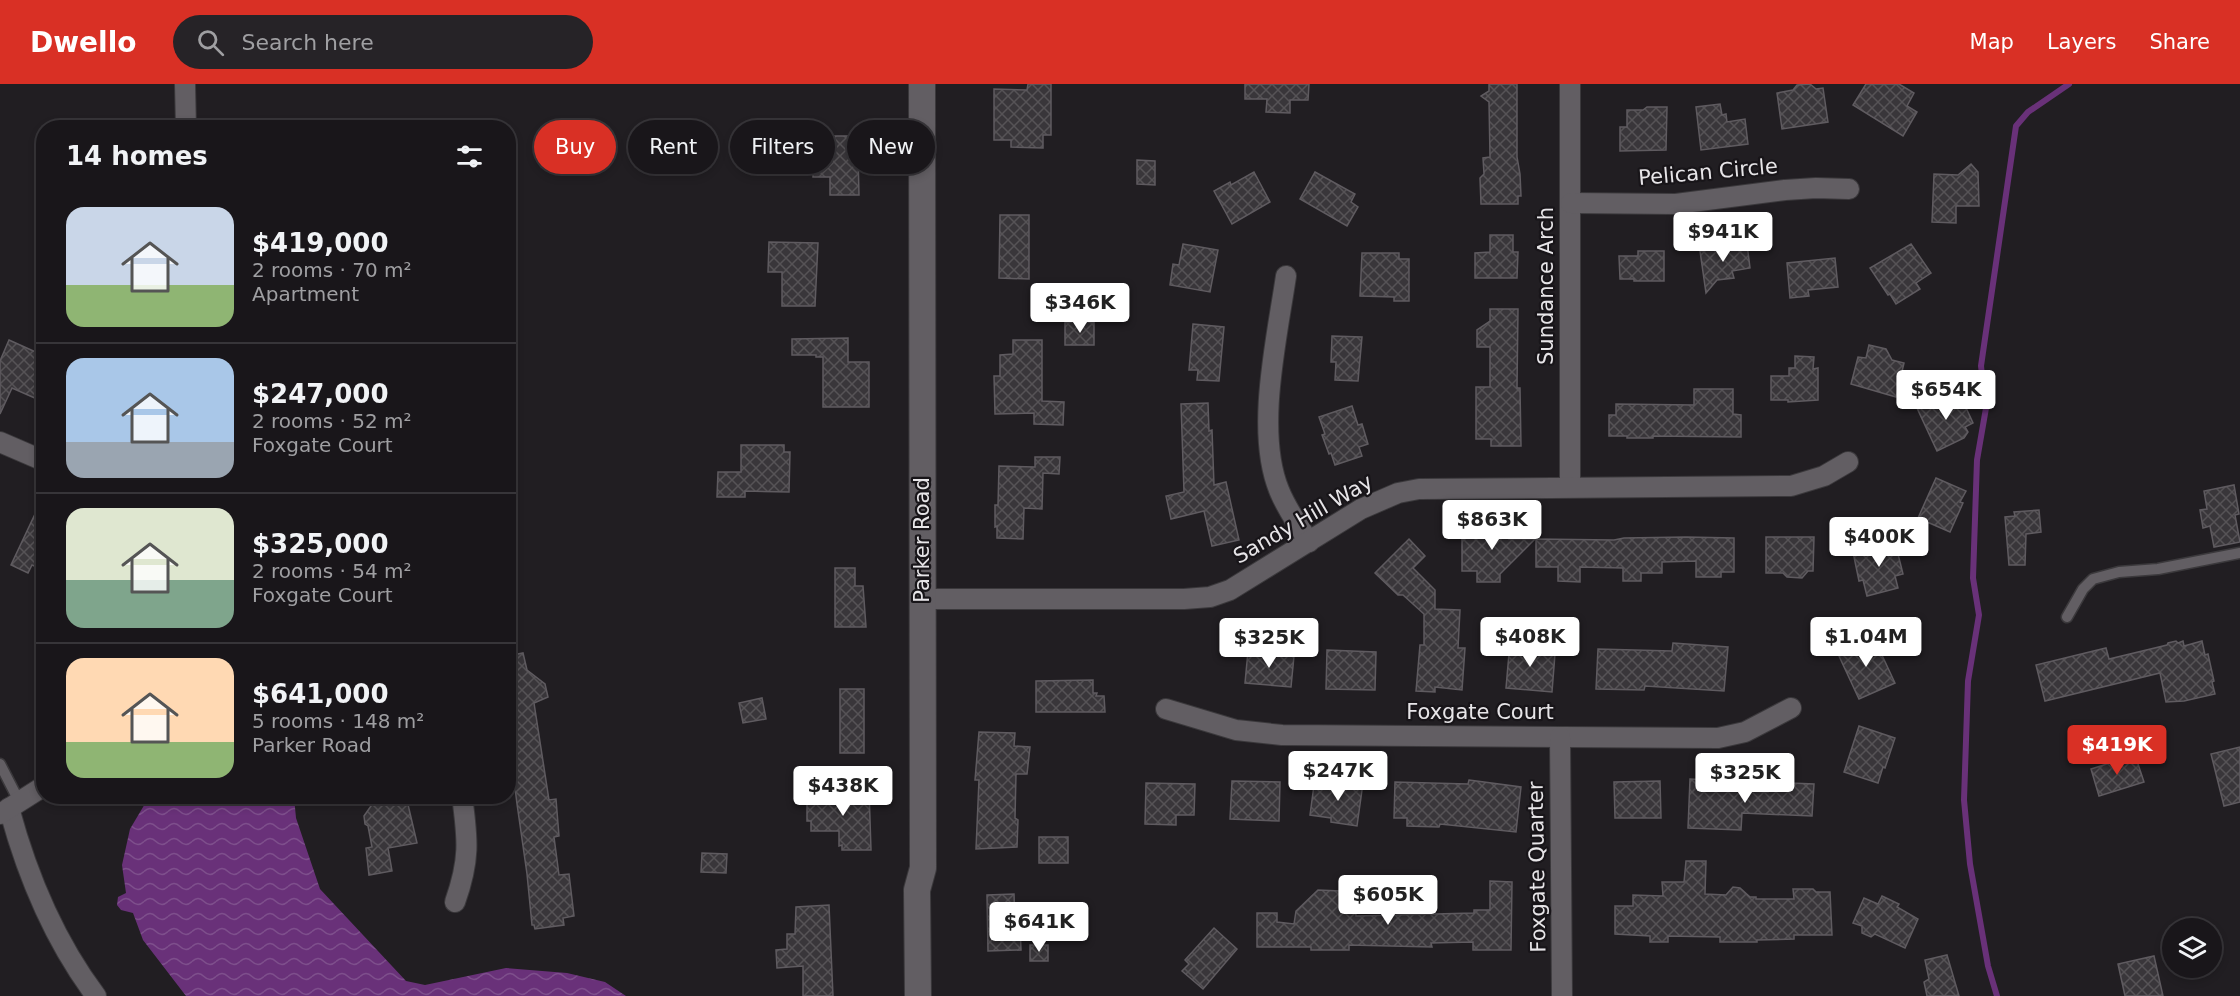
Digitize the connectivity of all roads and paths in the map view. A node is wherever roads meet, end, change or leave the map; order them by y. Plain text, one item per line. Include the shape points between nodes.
1 (185, 84) edge
2 (922, 84) edge
3 (1570, 84) edge
4 (186, 120) edge
5 (1849, 189) dead end
6 (1570, 203) junction
7 (1286, 276) dead end
8 (0, 442) edge
9 (36, 457) edge
10 (1848, 462) dead end
11 (1570, 487) junction
12 (1309, 542) junction
13 (2240, 554) edge
14 (922, 599) junction
15 (2067, 616) dead end
16 (1791, 708) dead end
17 (1166, 709) dead end
18 (1560, 736) junction
19 (0, 764) edge
20 (36, 791) edge
21 (463, 804) edge
22 (9, 808) edge
23 (455, 902) dead end
24 (96, 996) edge
25 (918, 996) edge
26 (1562, 996) edge

1 - 4 street
2 - 14 street, Parker Road
3 - 6 street, Sundance Arch
5 - 6 street, Pelican Circle via 1785,190 1676,204
6 - 11 street, Sundance Arch
7 - 12 street via 1273,361 1270,448 1280,491
8 - 9 street
10 - 11 street, Sandy Hill Way via 1824,477 1791,486
11 - 12 street, Sandy Hill Way via 1419,489 1398,493 1361,509
12 - 14 street, Sandy Hill Way via 1230,590 1210,597
13 - 15 lane via 2093,579
14 - 25 street, Parker Road via 923,868 917,890
16 - 18 street, Foxgate Court via 1745,732 1718,738
17 - 18 street, Foxgate Court via 1236,730 1282,735
18 - 26 street, Foxgate Quarter
19 - 22 lane
20 - 22 street
21 - 23 street via 468,852
22 - 24 street via 45,911

